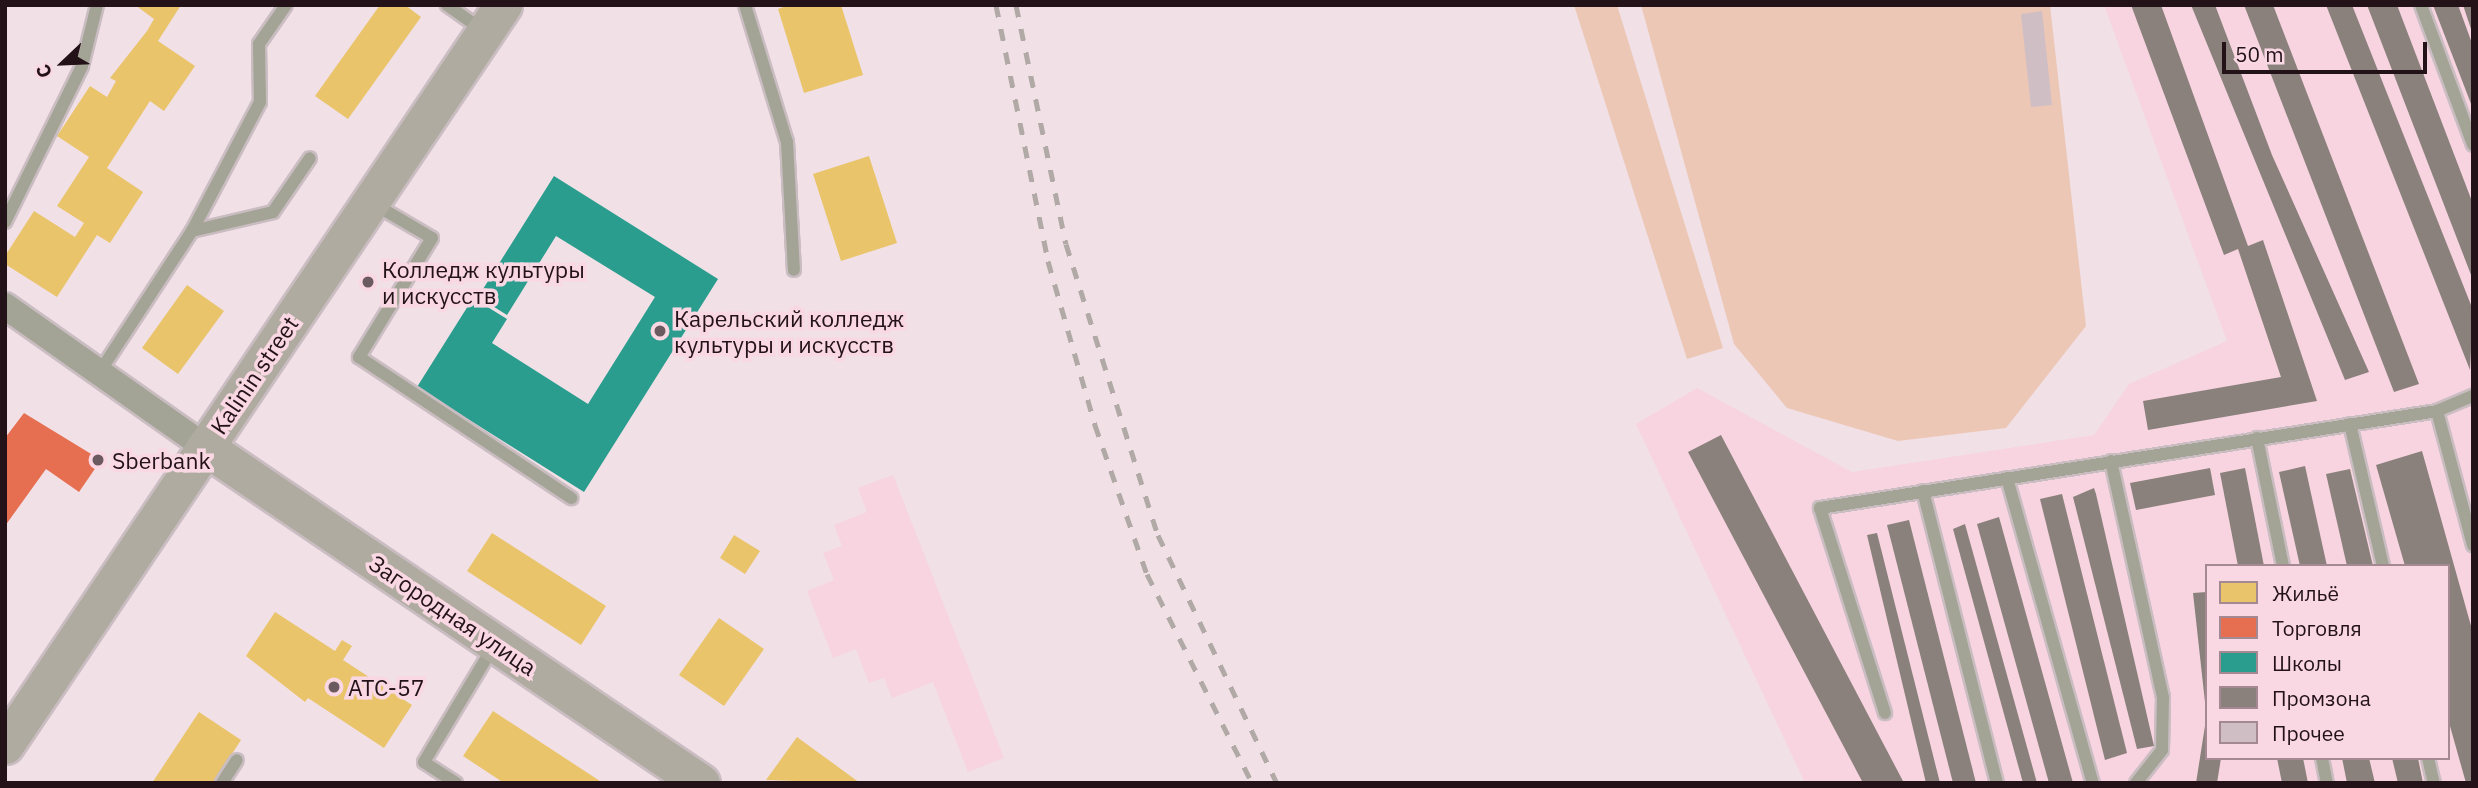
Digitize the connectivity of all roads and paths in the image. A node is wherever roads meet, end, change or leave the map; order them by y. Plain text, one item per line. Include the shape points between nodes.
1 (97, 5) edge
2 (286, 5) edge
3 (447, 5) edge
4 (745, 5) edge
5 (2421, 5) edge
6 (494, 18) edge
7 (2473, 145) edge
8 (310, 158) dead end
9 (370, 201) junction
10 (5, 222) edge
11 (192, 231) junction
12 (794, 270) dead end
13 (5, 306) edge
14 (99, 373) junction
15 (2473, 396) edge
16 (2437, 411) junction
17 (2350, 424) junction
18 (2257, 438) junction
19 (205, 447) junction
20 (2111, 461) junction
21 (2007, 478) junction
22 (1923, 491) junction
23 (571, 498) dead end
24 (2473, 545) edge
25 (2283, 564) edge
26 (2383, 564) edge
27 (495, 643) junction
28 (1885, 713) dead end
29 (5, 745) edge
30 (237, 760) dead end
31 (2322, 760) edge
32 (2428, 760) edge
33 (222, 783) edge
34 (456, 783) edge
35 (701, 783) edge
36 (1997, 783) edge
37 (2093, 783) edge
38 (2136, 783) edge
39 (2327, 783) edge
40 (2434, 783) edge

1 - 10 lane via 82,66
2 - 11 lane via 259,44 260,102
3 - 6 lane
4 - 12 lane via 786,142
5 - 7 lane
6 - 9 main road, Kalinin street
8 - 11 lane via 273,212
9 - 19 main road, Kalinin street
9 - 23 lane via 432,237 359,358
11 - 14 lane
13 - 14 street
14 - 19 street
15 - 16 lane
16 - 17 lane
16 - 24 lane
17 - 18 lane
17 - 26 lane
18 - 20 lane
18 - 25 lane
19 - 27 main road, Загородная улица
19 - 29 main road, Kalinin street
20 - 21 lane
20 - 38 lane via 2163,697 2162,750
21 - 22 lane
21 - 37 lane
22 - 28 lane via 1820,508
22 - 36 lane
27 - 34 lane via 424,762
27 - 35 main road, Загородная улица
30 - 33 lane
31 - 39 lane
32 - 40 lane

